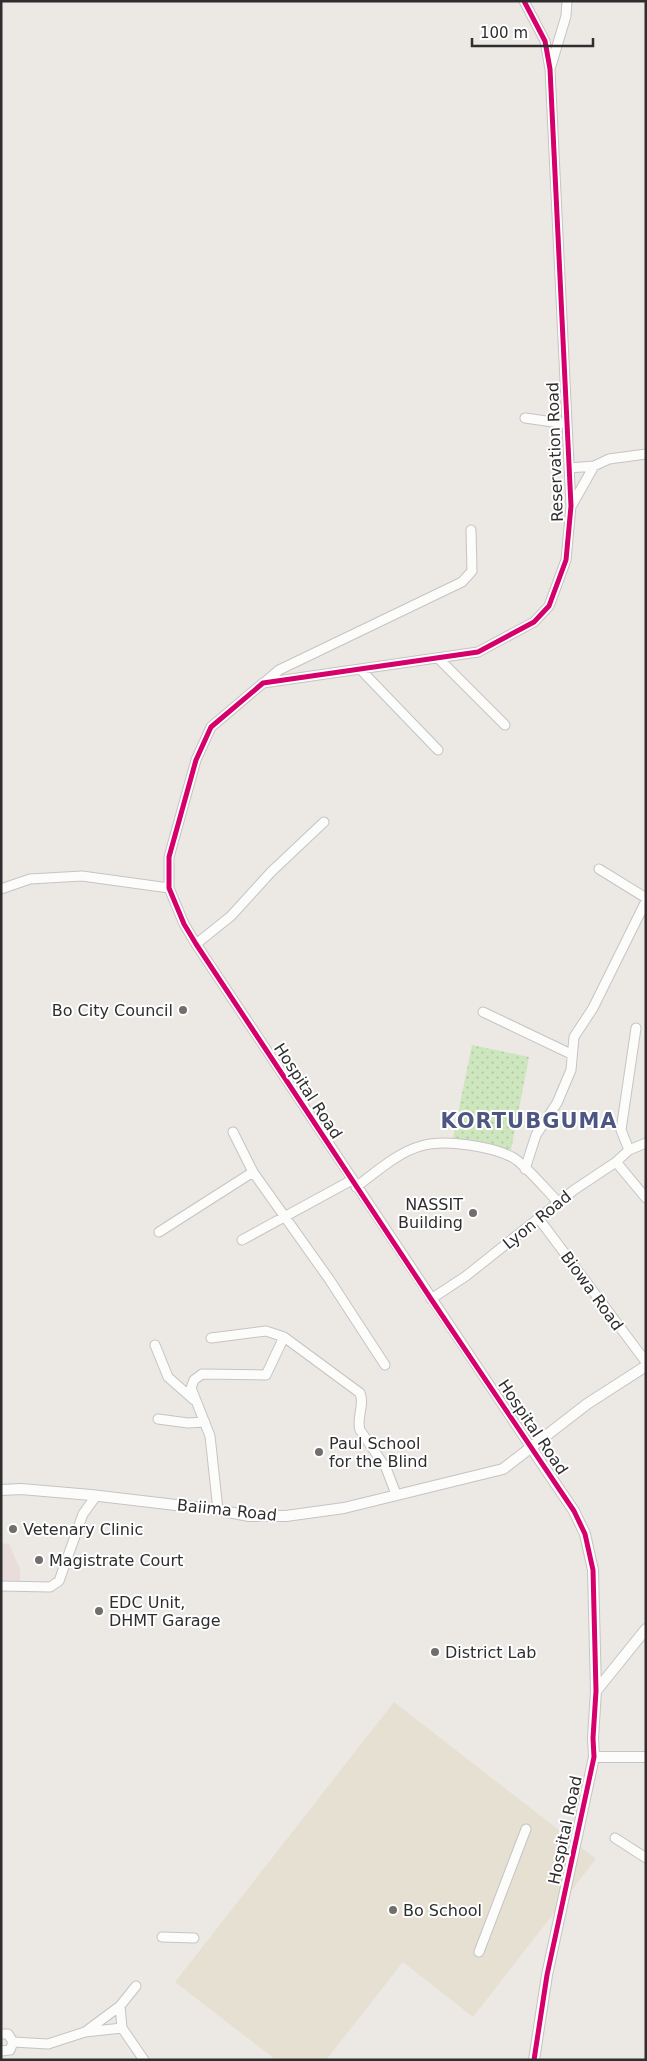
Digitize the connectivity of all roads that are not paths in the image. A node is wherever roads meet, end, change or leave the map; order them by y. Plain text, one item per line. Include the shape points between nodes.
1 (524, 1) edge
2 (567, 1) edge
3 (550, 69) junction
4 (525, 418) dead end
5 (567, 424) junction
6 (646, 454) edge
7 (594, 466) junction
8 (569, 468) junction
9 (571, 506) junction
10 (471, 530) dead end
11 (438, 658) junction
12 (360, 669) junction
13 (264, 683) junction
14 (505, 725) dead end
15 (438, 750) dead end
16 (324, 822) dead end
17 (599, 869) dead end
18 (169, 888) junction
19 (1, 890) edge
20 (646, 899) edge
21 (196, 944) junction
22 (483, 1012) dead end
23 (636, 1028) dead end
24 (571, 1054) junction
25 (233, 1132) dead end
26 (646, 1143) edge
27 (629, 1150) junction
28 (616, 1162) junction
29 (525, 1169) junction
30 (253, 1172) junction
31 (354, 1183) junction
32 (646, 1198) edge
33 (559, 1203) junction
34 (284, 1217) junction
35 (539, 1219) junction
36 (159, 1232) dead end
37 (242, 1240) dead end
38 (430, 1299) junction
39 (284, 1337) junction
40 (211, 1338) dead end
41 (155, 1345) dead end
42 (646, 1364) edge
43 (384, 1365) dead end
44 (194, 1400) junction
45 (158, 1419) dead end
46 (205, 1422) junction
47 (530, 1446) junction
48 (1, 1490) edge
49 (396, 1494) junction
50 (96, 1496) junction
51 (218, 1510) junction
52 (1, 1586) edge
53 (646, 1629) edge
54 (596, 1691) junction
55 (594, 1757) junction
56 (646, 1757) edge
57 (526, 1829) dead end
58 (615, 1838) dead end
59 (646, 1858) edge
60 (162, 1938) dead end
61 (194, 1938) dead end
62 (479, 1952) dead end
63 (136, 1986) dead end
64 (120, 2006) junction
65 (122, 2028) junction
66 (85, 2032) junction
67 (1, 2034) edge
68 (13, 2042) junction
69 (1, 2051) edge
70 (144, 2060) edge
71 (534, 2060) edge

1 - 3 street, Reservation Road via 545,41
2 - 3 street via 566,16
3 - 5 street, Reservation Road
4 - 5 street
5 - 8 street, Reservation Road
6 - 7 street via 609,459
7 - 8 street
7 - 9 street
8 - 9 street, Reservation Road
9 - 11 street, Reservation Road via 566,560 549,606 534,622 478,652
10 - 13 street via 472,571 462,582 280,670
11 - 12 street, Reservation Road
11 - 14 street
12 - 13 street, Reservation Road
12 - 15 street
13 - 18 street via 211,727 196,760 169,857
16 - 21 street via 271,872 231,916
17 - 20 street
18 - 19 street via 82,876 30,879
18 - 21 street, Hospital Road
20 - 24 street via 593,1008 574,1037
21 - 31 street, Hospital Road
22 - 24 street
23 - 27 street via 621,1130
24 - 29 street via 571,1070 557,1103 536,1135
25 - 30 street
26 - 27 street, Lyon Road
27 - 28 street, Lyon Road
28 - 32 street
28 - 33 street, Lyon Road
29 - 31 street via 514,1158 482,1147 421,1146
29 - 33 street
30 - 34 street
30 - 36 street
31 - 34 street
31 - 38 street, Hospital Road
33 - 35 street, Lyon Road
34 - 37 street
34 - 43 street via 329,1279
35 - 38 street, Lyon Road via 466,1276
35 - 42 street, Biowa Road
38 - 47 street, Hospital Road
39 - 40 street via 266,1331
39 - 44 street via 266,1376 202,1374 194,1380 191,1388
39 - 49 street via 360,1394 360,1430 386,1468
41 - 44 street via 168,1377
42 - 47 street, Baiima Road
44 - 46 street
45 - 46 street
46 - 51 street via 210,1436
47 - 49 street, Baiima Road via 520,1458 503,1469 416,1492
47 - 54 street, Hospital Road via 574,1511 585,1534 593,1570
48 - 50 street, Baiima Road
49 - 51 street, Baiima Road via 344,1508 286,1516 249,1516
50 - 51 street, Baiima Road
50 - 52 street via 83,1514 59,1582 50,1587
53 - 54 street
54 - 55 street, Hospital Road
55 - 56 street
55 - 71 street, Hospital Road via 547,1975
57 - 62 street
58 - 59 street
60 - 61 street
63 - 64 street
64 - 65 street
64 - 66 street
65 - 66 street
65 - 70 street
66 - 68 street via 48,2044
67 - 68 street via 8,2034
68 - 69 street via 10,2050

